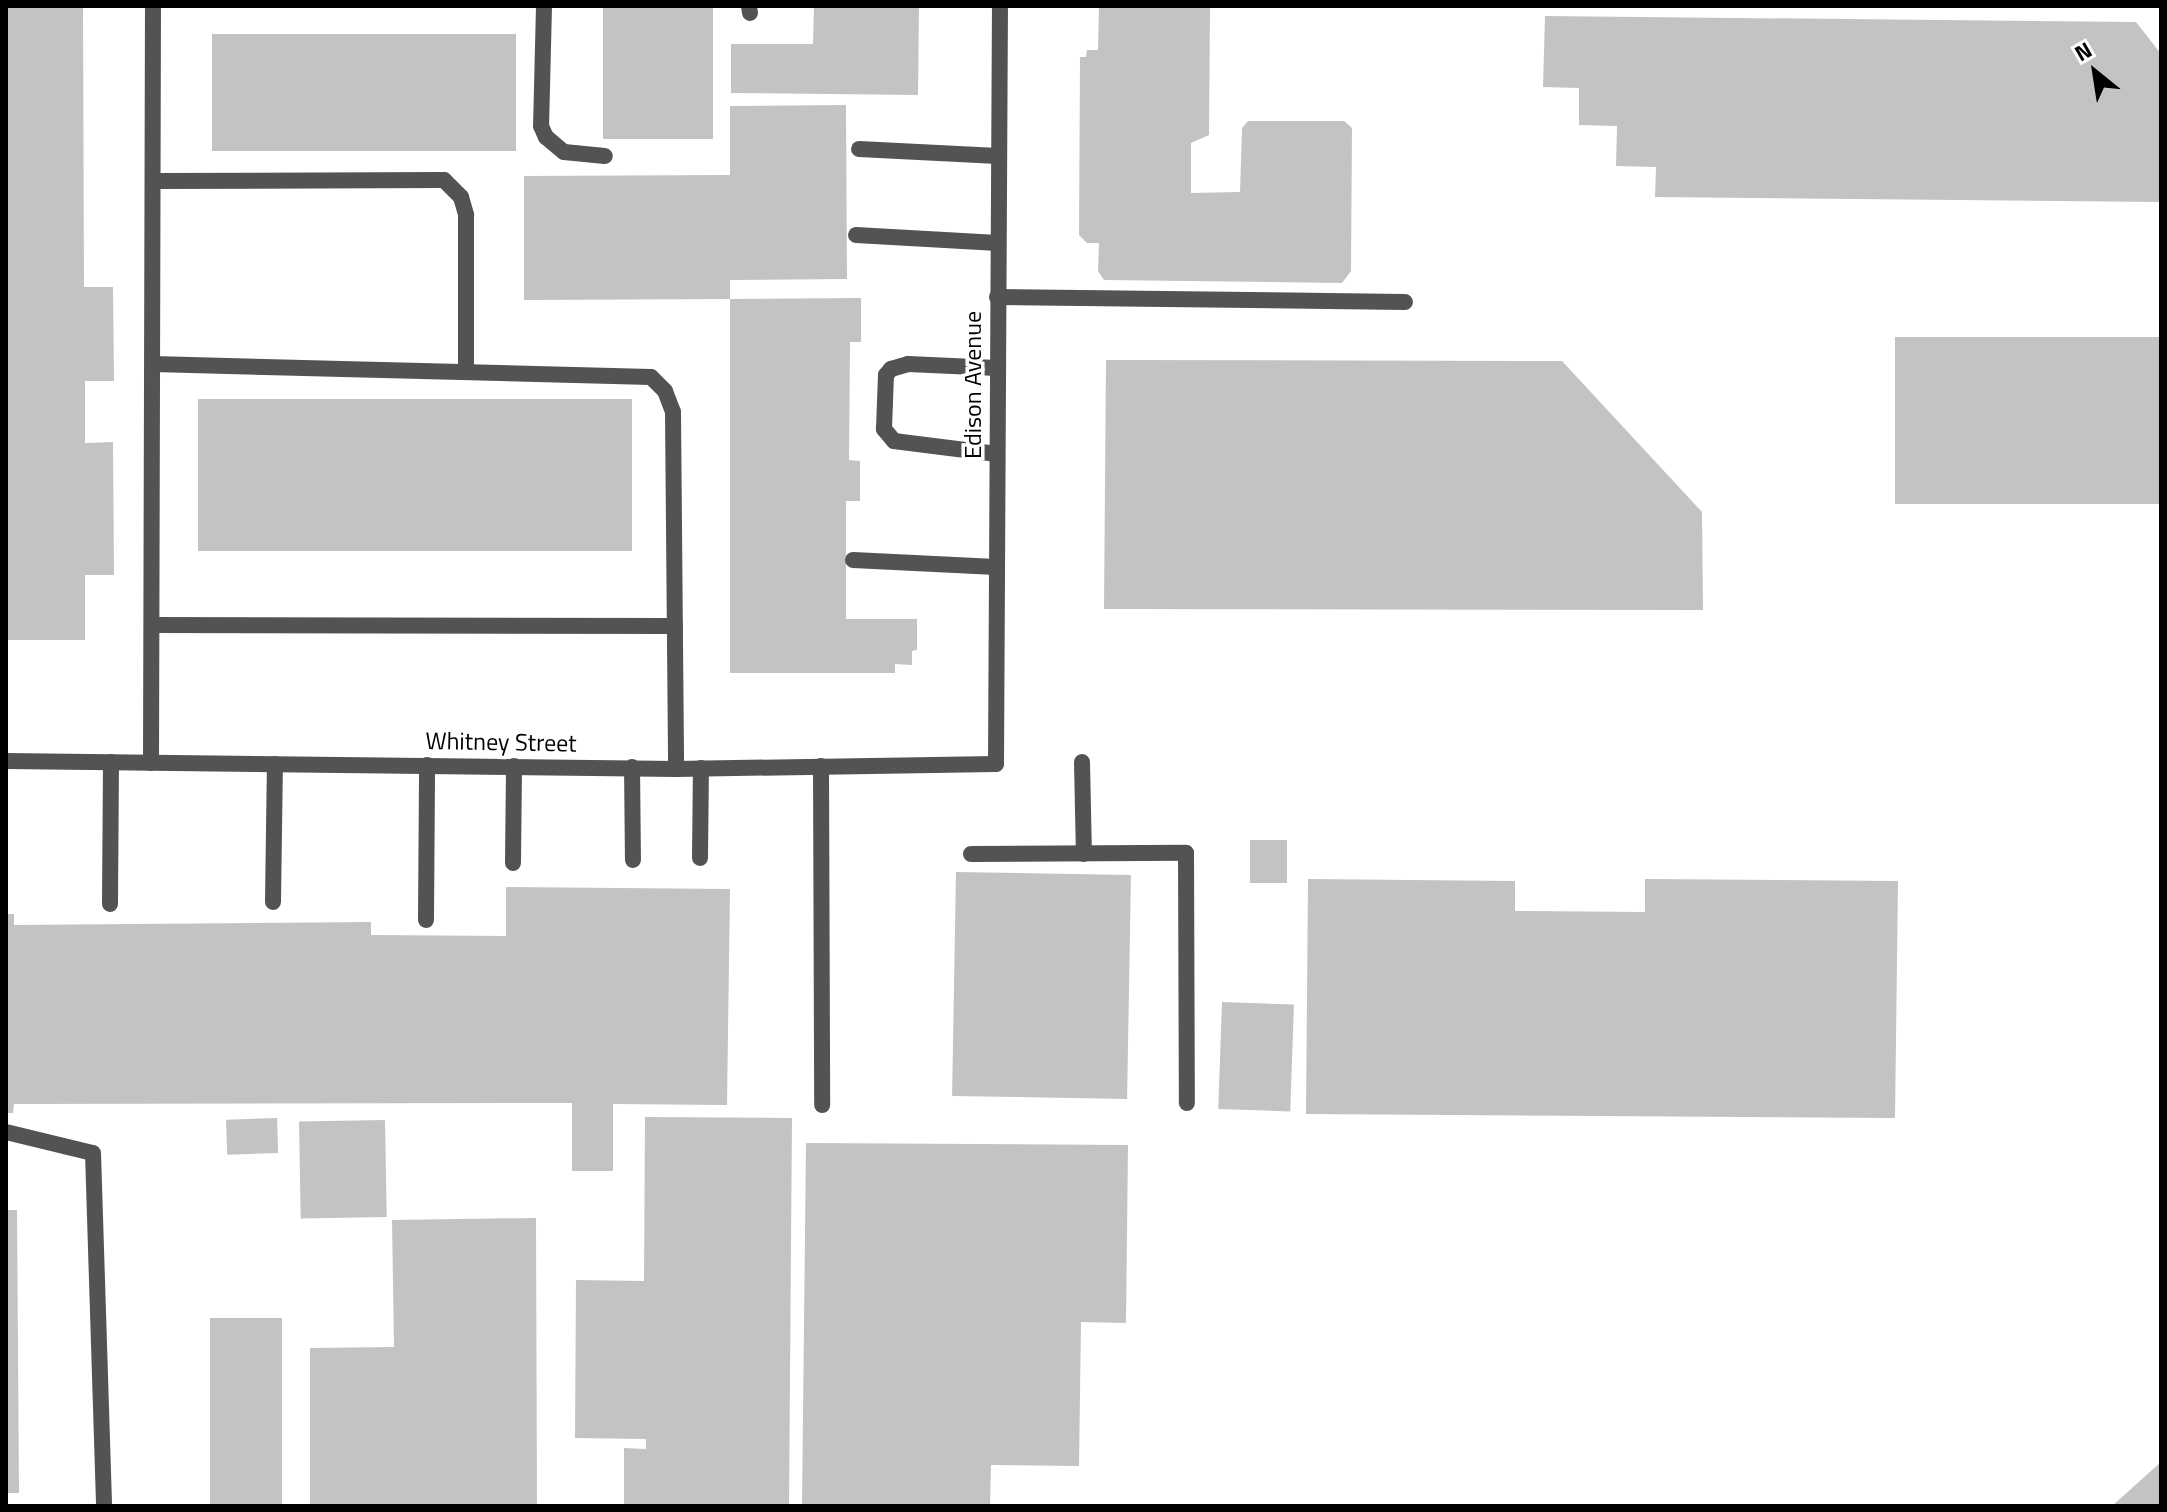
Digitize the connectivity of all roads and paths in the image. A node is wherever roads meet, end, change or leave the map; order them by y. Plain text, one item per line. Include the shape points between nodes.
1 (153, 6) edge
2 (544, 6) edge
3 (1000, 6) edge
4 (859, 149) dead end
5 (605, 156) dead end
6 (998, 156) junction
7 (153, 181) junction
8 (856, 235) dead end
9 (998, 243) junction
10 (997, 297) junction
11 (1405, 302) dead end
12 (153, 364) junction
13 (997, 368) junction
14 (466, 372) junction
15 (997, 454) junction
16 (853, 560) dead end
17 (996, 567) junction
18 (152, 625) junction
19 (675, 626) junction
20 (6, 761) edge
21 (111, 762) junction
22 (1082, 762) dead end
23 (151, 763) junction
24 (275, 764) junction
25 (996, 764) joint
26 (427, 765) junction
27 (514, 766) junction
28 (821, 766) junction
29 (632, 767) junction
30 (701, 768) junction
31 (676, 769) junction
32 (971, 854) dead end
33 (1084, 854) junction
34 (700, 858) dead end
35 (633, 860) dead end
36 (513, 863) dead end
37 (273, 902) dead end
38 (110, 904) dead end
39 (426, 920) dead end
40 (1187, 1103) dead end
41 (822, 1105) dead end
42 (6, 1132) edge
43 (104, 1506) edge

1 - 7 street
2 - 5 street via 541,126 564,152
3 - 6 street, Edison Avenue
4 - 6 street
6 - 9 street, Edison Avenue
7 - 12 street
7 - 14 street via 444,180 461,197 466,215
8 - 9 street
9 - 10 street, Edison Avenue
10 - 11 street
10 - 13 street, Edison Avenue
12 - 14 street
12 - 18 street
13 - 15 street, Edison Avenue
13 - 15 street via 908,364 891,369 886,375 884,429 894,441
14 - 19 street via 651,377 665,391 673,412
15 - 17 street, Edison Avenue
16 - 17 street
17 - 25 street, Edison Avenue
18 - 19 street
18 - 23 street
19 - 31 street
20 - 21 street, Whitney Street
21 - 23 street, Whitney Street
21 - 38 street
22 - 33 street
23 - 24 street, Whitney Street
24 - 26 street, Whitney Street
24 - 37 street
25 - 28 street, Whitney Street
26 - 27 street, Whitney Street
26 - 39 street
27 - 29 street, Whitney Street
27 - 36 street
28 - 30 street, Whitney Street
28 - 41 street
29 - 31 street, Whitney Street
29 - 35 street
30 - 31 street, Whitney Street
30 - 34 street
32 - 33 street
33 - 40 street via 1186,853
42 - 43 street via 93,1153

